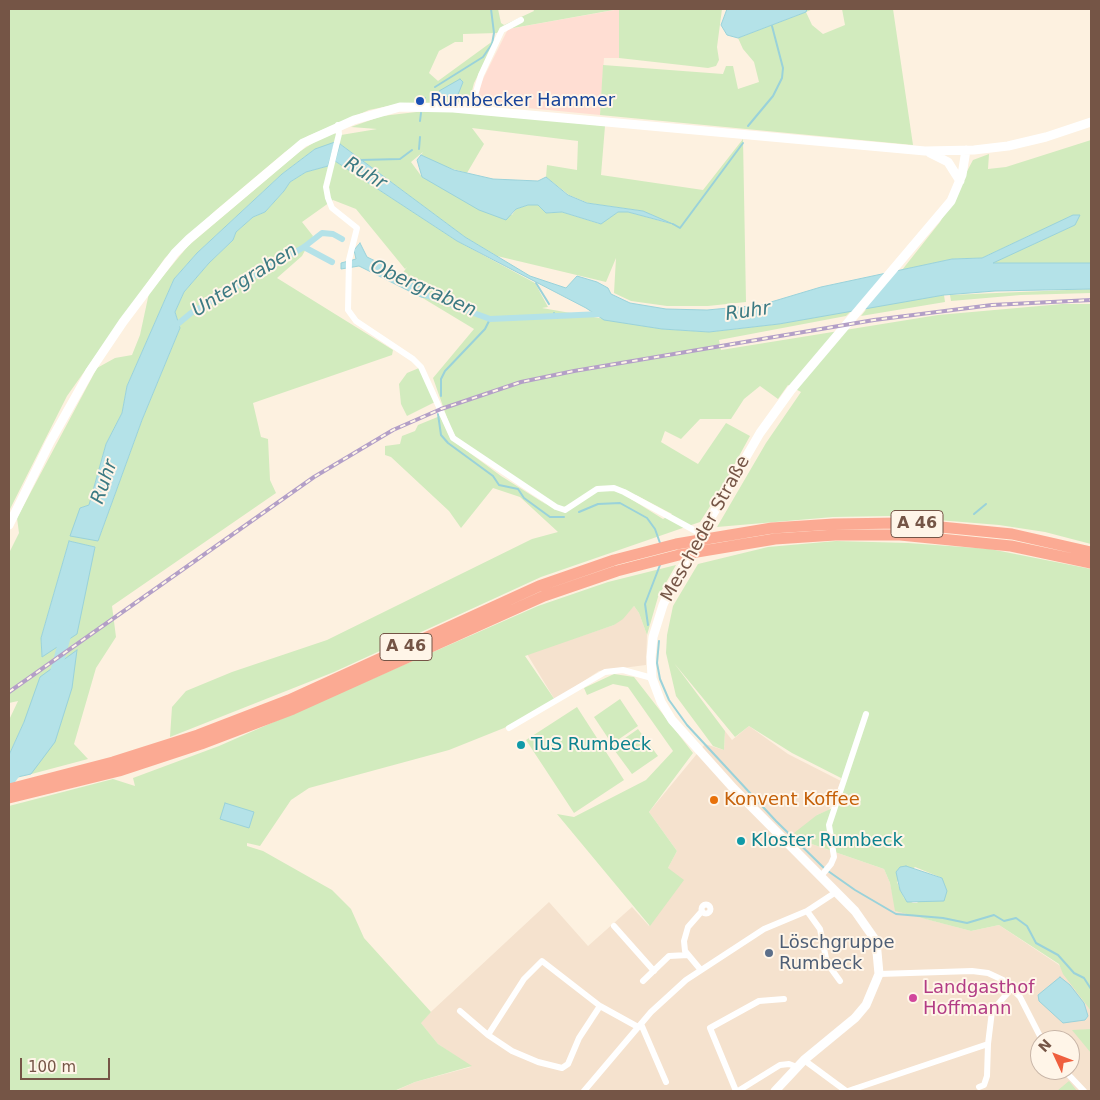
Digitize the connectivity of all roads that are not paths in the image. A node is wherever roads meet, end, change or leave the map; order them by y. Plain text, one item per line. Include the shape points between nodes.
1 (521, 20) dead end
2 (471, 109) junction
3 (1091, 122) edge
4 (338, 125) junction
5 (966, 150) junction
6 (925, 151) junction
7 (960, 181) junction
8 (9, 525) edge
9 (701, 534) junction
10 (741, 538) junction
11 (1091, 552) edge
12 (1091, 563) edge
13 (652, 678) junction
14 (866, 714) dead end
15 (509, 728) dead end
16 (200, 739) junction
17 (9, 789) edge
18 (9, 798) edge
19 (822, 874) junction
20 (836, 892) junction
21 (702, 911) dead end
22 (806, 911) junction
23 (614, 926) dead end
24 (688, 955) junction
25 (700, 969) junction
26 (654, 971) junction
27 (879, 974) junction
28 (643, 981) dead end
29 (840, 981) dead end
30 (1012, 988) junction
31 (784, 1000) dead end
32 (600, 1006) junction
33 (460, 1011) dead end
34 (639, 1026) junction
35 (1037, 1030) edge
36 (488, 1035) junction
37 (988, 1044) junction
38 (804, 1060) junction
39 (796, 1067) junction
40 (1074, 1080) edge
41 (666, 1082) dead end
42 (979, 1087) dead end
43 (584, 1091) edge
44 (737, 1091) edge
45 (775, 1091) edge
46 (847, 1091) edge
47 (1084, 1091) edge

1 - 2 street via 502,30 481,75
2 - 4 main road via 400,107
2 - 6 main road
3 - 5 main road via 1022,143
4 - 8 main road via 314,136 295,150 189,239 170,260 90,371
4 - 9 street via 326,187 332,208 356,226 348,270 347,306 350,315 418,364 440,405 451,436 556,507 565,510 597,489 614,488
5 - 6 main road
5 - 7 main road, Mescheder Straße
6 - 7 main road via 948,162
7 - 9 main road, Mescheder Straße via 951,201 764,427
9 - 13 main road, Mescheder Straße via 659,615 651,649
10 - 11 highway, A 46 via 834,524 927,524 1012,534
10 - 12 highway, A 46 via 917,536 1011,546
10 - 16 highway, A 46 via 679,555 616,565 293,709
13 - 15 street via 623,670 605,672
13 - 19 main road, Mescheder Straße via 661,702 692,745
14 - 19 street via 829,825 834,853 830,867
16 - 17 highway, A 46
16 - 18 highway, A 46 via 102,775
19 - 20 main road, Mescheder Straße
20 - 22 street
20 - 27 main road, Mescheder Straße via 861,917 876,942
21 - 24 street via 684,936
22 - 25 street via 764,929
22 - 29 street via 821,932 827,963
23 - 26 street
24 - 25 street
24 - 26 street via 669,956
25 - 34 street
26 - 28 street
27 - 30 street via 979,971 996,976
27 - 38 main road, Mescheder Straße via 873,992 859,1013
30 - 35 street
30 - 37 street via 992,1011
31 - 44 street via 759,1001 710,1028
32 - 34 street
32 - 36 street via 563,1068 521,1056
32 - 36 street via 540,961 524,979
33 - 36 street
34 - 41 street
34 - 43 street
37 - 42 street via 987,1076 984,1085
37 - 46 street
38 - 39 main road, Mescheder Straße
38 - 46 street
39 - 44 street via 780,1065
39 - 45 main road, Mescheder Straße
40 - 47 street

